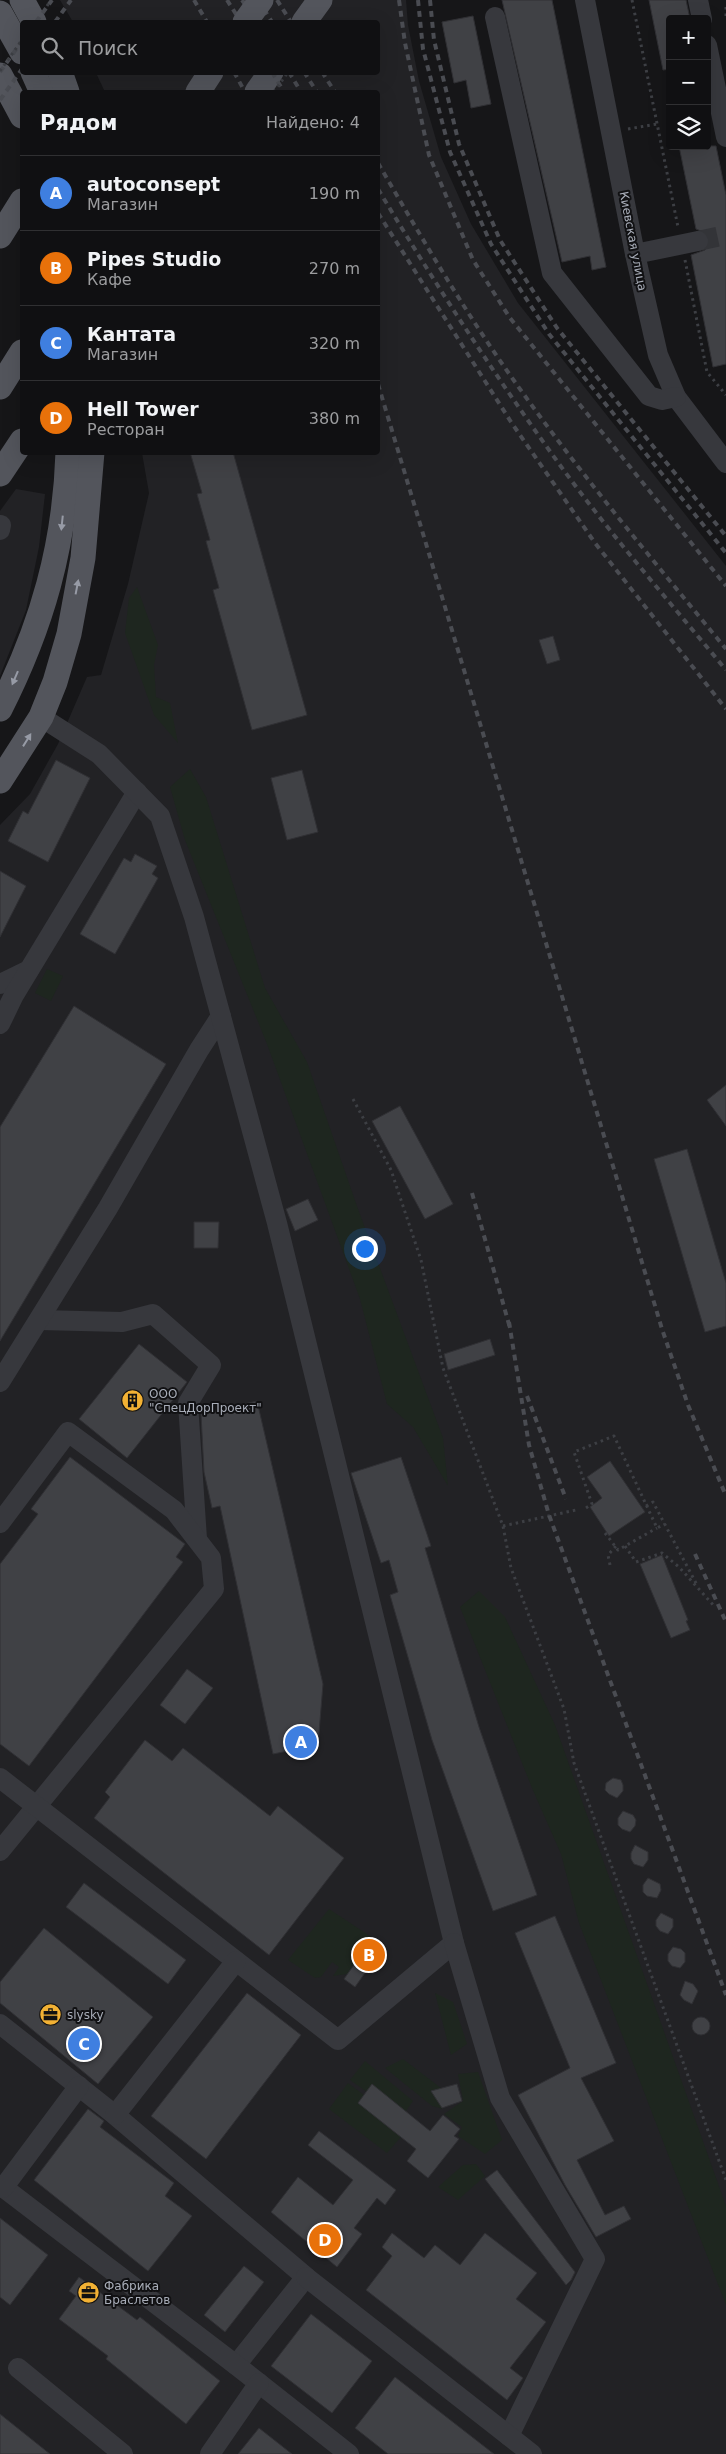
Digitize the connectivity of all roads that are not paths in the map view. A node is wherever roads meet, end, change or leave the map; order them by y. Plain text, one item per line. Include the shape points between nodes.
1 (22, 0) edge
2 (260, 0) edge
3 (320, 0) edge
4 (585, 0) edge
5 (698, 0) edge
6 (0, 13) edge
7 (701, 15) edge
8 (495, 17) dead end
9 (33, 20) edge
10 (246, 20) edge
11 (305, 20) edge
12 (20, 48) edge
13 (710, 60) edge
14 (0, 73) edge
15 (34, 75) edge
16 (61, 75) edge
17 (209, 75) edge
18 (269, 75) edge
19 (41, 90) edge
20 (66, 90) edge
21 (199, 90) edge
22 (258, 90) edge
23 (20, 112) edge
24 (726, 136) edge
25 (20, 204) edge
26 (0, 236) edge
27 (690, 243) tunnel mouth
28 (635, 254) junction
29 (20, 355) edge
30 (0, 387) edge
31 (676, 397) junction
32 (20, 444) edge
33 (68, 455) edge
34 (92, 455) edge
35 (726, 463) edge
36 (0, 474) edge
37 (0, 709) edge
38 (41, 717) junction
39 (0, 781) edge
40 (137, 792) junction
41 (29, 970) junction
42 (0, 984) edge
43 (221, 1016) junction
44 (0, 1024) edge
45 (39, 1320) junction
46 (0, 1382) edge
47 (0, 1523) edge
48 (197, 1539) junction
49 (0, 1778) edge
50 (36, 1805) junction
51 (0, 1851) edge
52 (454, 1943) junction
53 (236, 1961) junction
54 (0, 2024) edge
55 (79, 2086) junction
56 (115, 2115) junction
57 (2, 2187) edge
58 (306, 2277) junction
59 (236, 2364) junction
60 (18, 2368) dead end
61 (259, 2383) junction
62 (509, 2436) junction
63 (123, 2454) edge
64 (210, 2454) edge
65 (349, 2454) edge
66 (532, 2454) edge

1 - 9 main road
2 - 10 main road, bridge
3 - 11 main road
4 - 28 street, Киевская улица
5 - 7 street
6 - 12 main road
8 - 31 street via 552,274 649,396 662,400
13 - 24 street
14 - 23 main road
15 - 19 main road
16 - 20 main road
17 - 21 main road
18 - 22 main road
25 - 26 main road
27 - 28 street
28 - 31 street, Киевская улица via 658,355
29 - 30 main road
31 - 35 street, Киевская улица
32 - 36 main road
33 -> 37 main road via 60,539 48,593 15,680
38 -> 34 main road via 69,634 83,558
39 -> 38 main road
38 - 40 street via 99,754
40 - 41 street
40 - 43 street via 160,816 194,917
41 - 42 street
41 - 44 street
43 - 45 street
43 - 52 street via 277,1223
45 - 46 street
45 - 48 street via 122,1322 153,1314 211,1365 188,1403
47 - 48 street via 68,1432 174,1510
48 - 50 street via 211,1558 214,1588
49 - 50 street
50 - 51 street
50 - 53 street
52 - 53 street via 338,2040
52 - 62 street via 500,2098 595,2258
53 - 56 street
54 - 55 street
55 - 56 street
55 - 57 street
56 - 58 street
57 - 59 street
58 - 59 street
58 - 62 street
59 - 61 street
60 - 63 street
61 - 64 street
61 - 65 street
62 - 66 street

